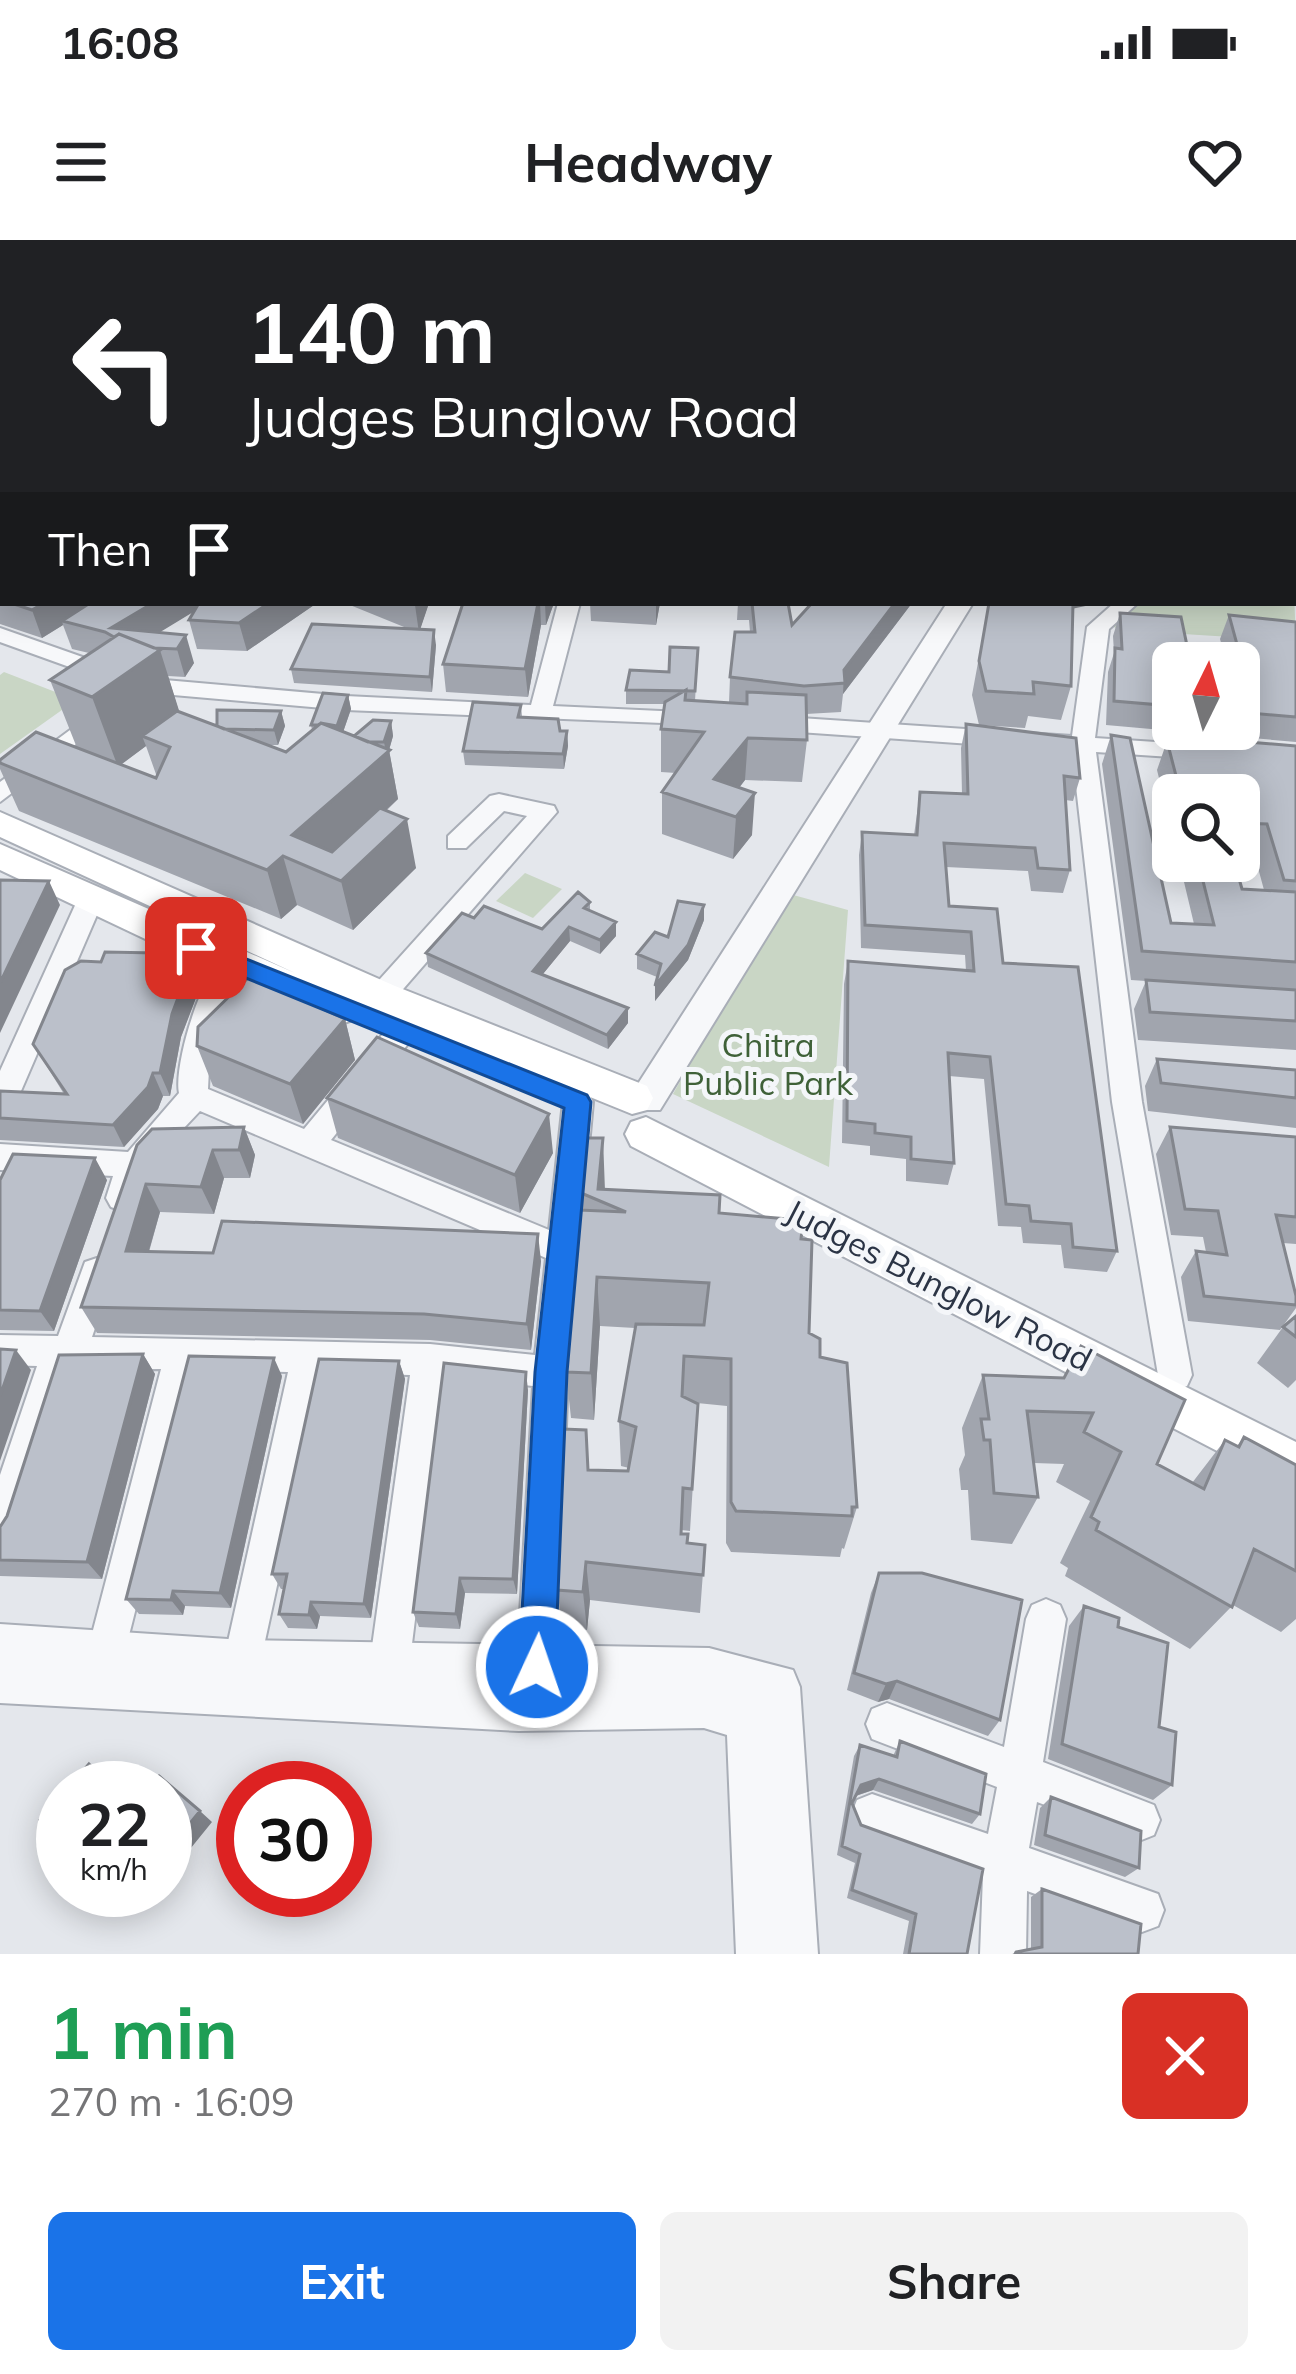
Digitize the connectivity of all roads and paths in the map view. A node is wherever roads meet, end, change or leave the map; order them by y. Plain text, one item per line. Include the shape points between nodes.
1 (568, 606) edge
2 (958, 606) edge
3 (1123, 606) edge
4 (0, 634) edge
5 (139, 685) junction
6 (540, 713) junction
7 (885, 728) junction
8 (1082, 742) junction
9 (1225, 754) edge
10 (0, 794) edge
11 (0, 823) edge
12 (458, 842) dead end
13 (0, 856) edge
14 (90, 901) junction
15 (231, 963) junction
16 (381, 996) junction
17 (402, 1031) junction
18 (5, 1091) edge
19 (196, 1096) junction
20 (629, 1111) junction
21 (308, 1147) junction
22 (7, 1157) edge
23 (133, 1165) junction
24 (0, 1191) edge
25 (560, 1250) junction
26 (0, 1350) edge
27 (63, 1354) junction
28 (309, 1356) junction
29 (182, 1357) junction
30 (430, 1360) junction
31 (551, 1372) junction
32 (1175, 1375) junction
33 (1296, 1435) edge
34 (1296, 1468) edge
35 (0, 1531) edge
36 (1046, 1619) dead end
37 (0, 1648) edge
38 (106, 1657) junction
39 (243, 1664) junction
40 (537, 1667) junction
41 (389, 1668) junction
42 (0, 1679) edge
43 (887, 1724) dead end
44 (1020, 1776) junction
45 (872, 1815) dead end
46 (1138, 1820) dead end
47 (1004, 1864) junction
48 (1142, 1910) dead end
49 (763, 1954) edge
50 (791, 1954) edge
51 (1003, 1954) edge

1 - 6 street
2 - 7 street
3 - 8 street via 1098,626
4 - 5 street via 55,645
5 - 6 street
5 - 10 street
6 - 7 street
7 - 8 street
7 - 20 street
8 - 9 street
8 - 32 street
11 - 16 main road, Judges Bunglow Road
12 - 16 street via 499,802 544,812
13 - 14 main road, Judges Bunglow Road
14 - 15 main road, Judges Bunglow Road
14 - 18 street
15 - 17 main road, Judges Bunglow Road
15 - 19 street via 194,1059
16 - 20 main road, Judges Bunglow Road
17 - 20 main road, Judges Bunglow Road
17 - 21 street
19 - 21 street
19 - 23 street
20 - 25 street
20 - 32 main road, Judges Bunglow Road
20 - 34 main road, Judges Bunglow Road
21 - 25 street
22 - 23 street
22 - 24 street
23 - 27 street
25 - 31 street
26 - 27 street
27 - 29 street
27 - 35 street
28 - 29 street
28 - 30 street
28 - 39 street
29 - 38 street
30 - 31 street
30 - 41 street
31 - 40 street
32 - 33 main road, Judges Bunglow Road
36 - 44 street
37 - 38 street
38 - 39 street
39 - 41 street
40 - 41 street
40 - 50 street via 709,1672 776,1688
42 - 49 street via 519,1706 704,1703 751,1718
43 - 44 street
44 - 46 street
44 - 47 street
45 - 47 street
47 - 48 street
47 - 51 street

